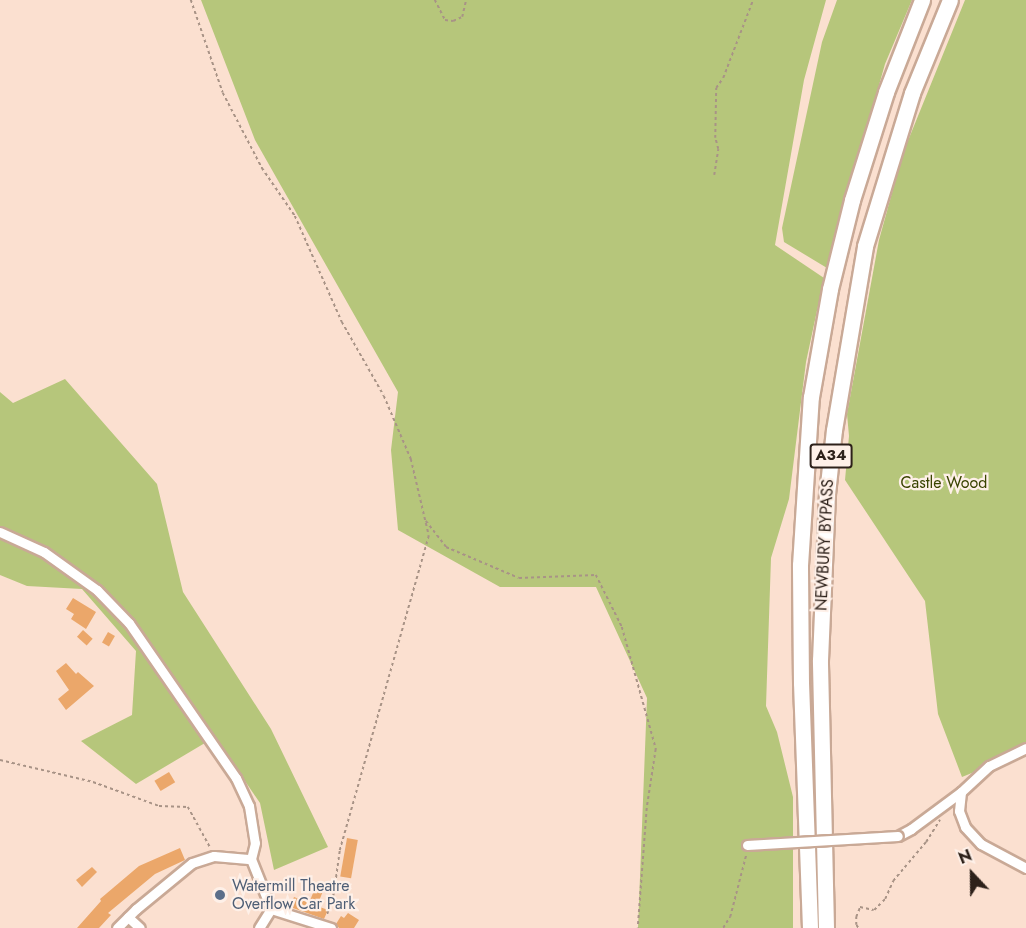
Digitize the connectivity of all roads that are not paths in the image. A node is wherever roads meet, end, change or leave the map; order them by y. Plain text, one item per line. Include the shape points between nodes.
1 (922, 0) edge
2 (950, 0) edge
3 (0, 532) edge
4 (1026, 748) edge
5 (962, 792) junction
6 (747, 845) road end
7 (251, 860) junction
8 (1026, 868) edge
9 (271, 909) junction
10 (128, 916) junction
11 (328, 926) edge
12 (117, 928) edge
13 (140, 928) edge
14 (260, 928) edge
15 (810, 928) edge
16 (826, 928) edge

1 - 15 highway, NEWBURY BYPASS / A34 via 886,92 852,200 830,289 811,397 800,565
2 - 16 highway, NEWBURY BYPASS / A34 via 912,93 870,227 837,410 827,494 821,620
3 - 7 street via 44,552 97,590 129,622 236,778 249,806 255,843
4 - 5 street via 990,766
5 - 6 street, bridge via 898,836
5 - 8 street via 959,811 965,827 981,844
7 - 9 street
7 - 10 street via 214,856 192,863
9 - 11 street
9 - 14 street
10 - 12 street
10 - 13 street

